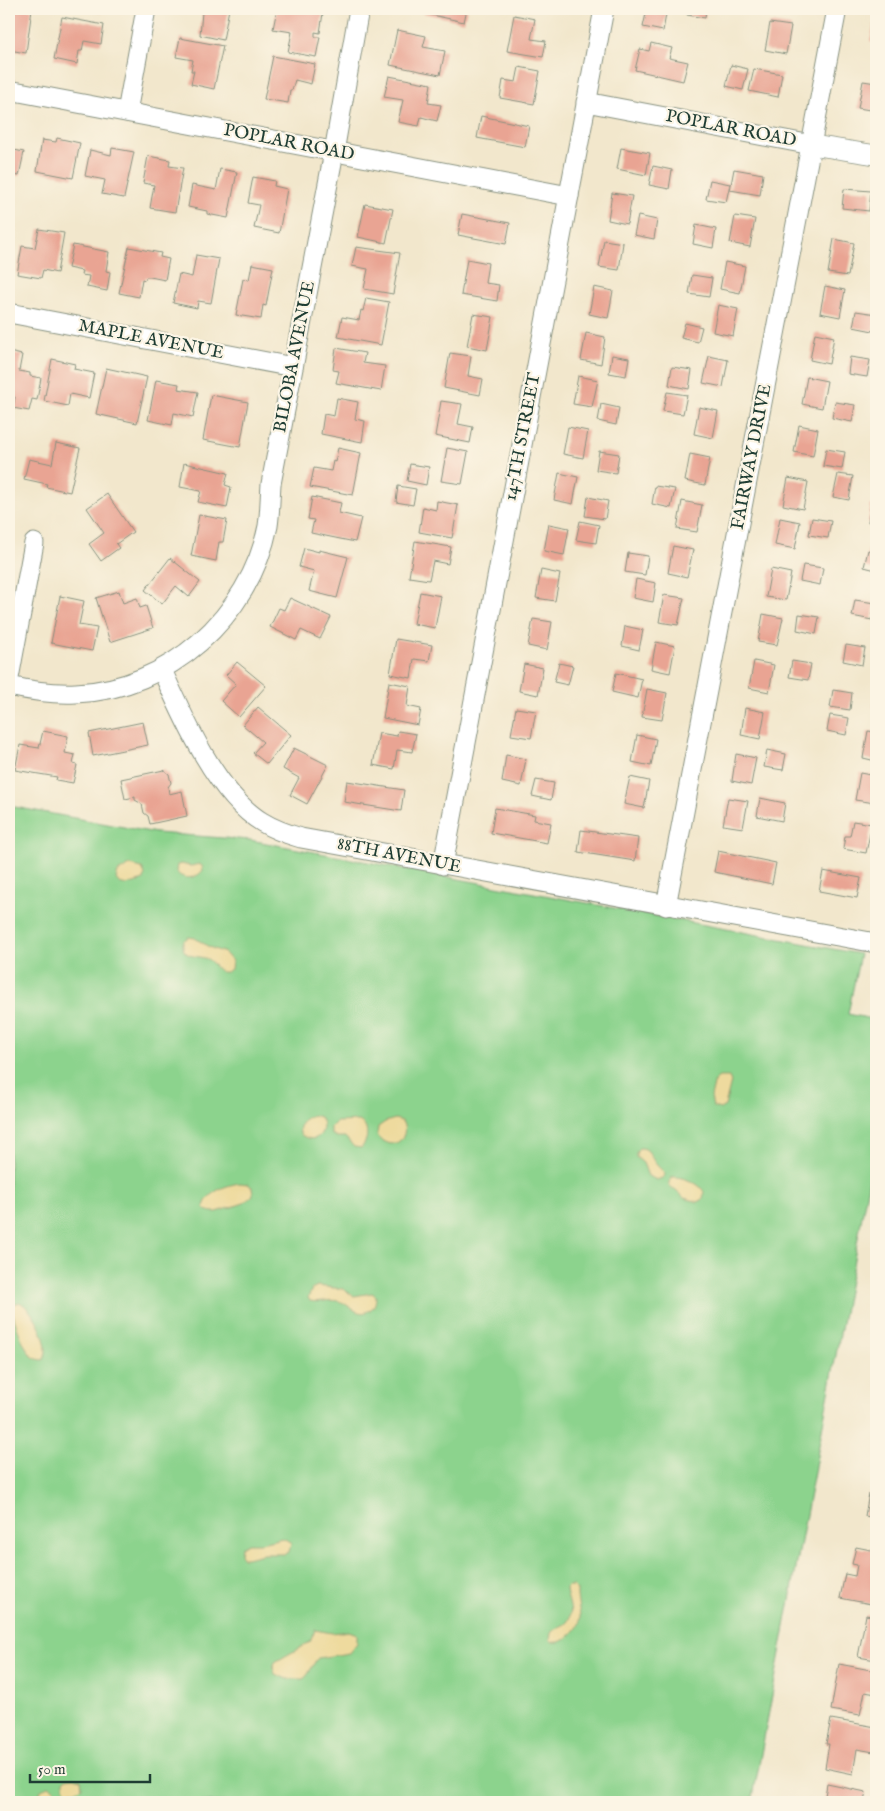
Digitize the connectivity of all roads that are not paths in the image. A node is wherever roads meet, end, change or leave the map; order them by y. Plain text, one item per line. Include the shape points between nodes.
1 (146, 9) edge
2 (359, 9) edge
3 (604, 9) edge
4 (837, 9) edge
5 (9, 90) edge
6 (586, 102) junction
7 (127, 112) junction
8 (812, 145) junction
9 (334, 152) junction
10 (876, 155) edge
11 (569, 196) junction
12 (9, 313) edge
13 (293, 366) junction
14 (34, 543) dead end
15 (162, 670) junction
16 (9, 678) edge
17 (9, 686) edge
18 (443, 865) junction
19 (666, 906) junction
20 (876, 943) edge

1 - 7 street
2 - 9 street, BILOBA AVENUE
3 - 6 street, 147TH STREET
4 - 8 street, FAIRWAY DRIVE
5 - 7 street, POPLAR ROAD
6 - 8 street, POPLAR ROAD
6 - 11 street, 147TH STREET
7 - 9 street, POPLAR ROAD
8 - 10 street, POPLAR ROAD
8 - 19 street, FAIRWAY DRIVE
9 - 11 street, POPLAR ROAD
9 - 13 street, BILOBA AVENUE
11 - 18 street, 147TH STREET
12 - 13 street, MAPLE AVENUE
13 - 15 street, BILOBA AVENUE via 271,484 268,526 253,569 240,594 204,640
14 - 16 street
15 - 17 street via 121,686 78,693 41,692
15 - 18 street, 88TH AVENUE via 220,781 260,821 301,838
18 - 19 street, 88TH AVENUE
19 - 20 street, 88TH AVENUE

